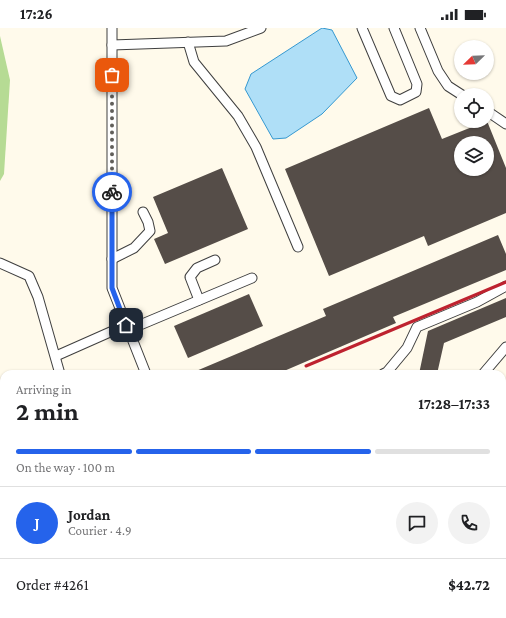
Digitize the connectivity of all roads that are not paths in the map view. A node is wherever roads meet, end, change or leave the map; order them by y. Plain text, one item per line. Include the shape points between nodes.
1 (112, 28) edge
2 (261, 28) edge
3 (362, 28) edge
4 (394, 28) edge
5 (420, 28) edge
6 (188, 42) junction
7 (112, 45) junction
8 (454, 90) edge
9 (494, 116) edge
10 (506, 124) edge
11 (143, 212) dead end
12 (298, 247) dead end
13 (112, 259) junction
14 (215, 260) dead end
15 (0, 263) edge
16 (252, 278) dead end
17 (506, 286) edge
18 (198, 300) junction
19 (127, 328) junction
20 (506, 347) edge
21 (56, 356) junction
22 (59, 370) edge
23 (144, 370) edge
24 (389, 370) edge
25 (486, 370) edge

1 - 7 street
2 - 6 street via 226,41
3 - 4 street via 391,96 400,100 416,92 417,84
5 - 8 street via 438,71 448,86
6 - 7 street
6 - 12 street via 194,62 238,116 256,147
7 - 13 street
9 - 10 street
11 - 13 street via 150,231 134,248
13 - 19 street via 112,288
14 - 18 street via 198,268 190,277
15 - 21 street via 29,276
16 - 18 street
17 - 24 street via 477,302 417,327 407,348
18 - 19 street
19 - 21 street
19 - 23 street
20 - 25 street
21 - 22 street

